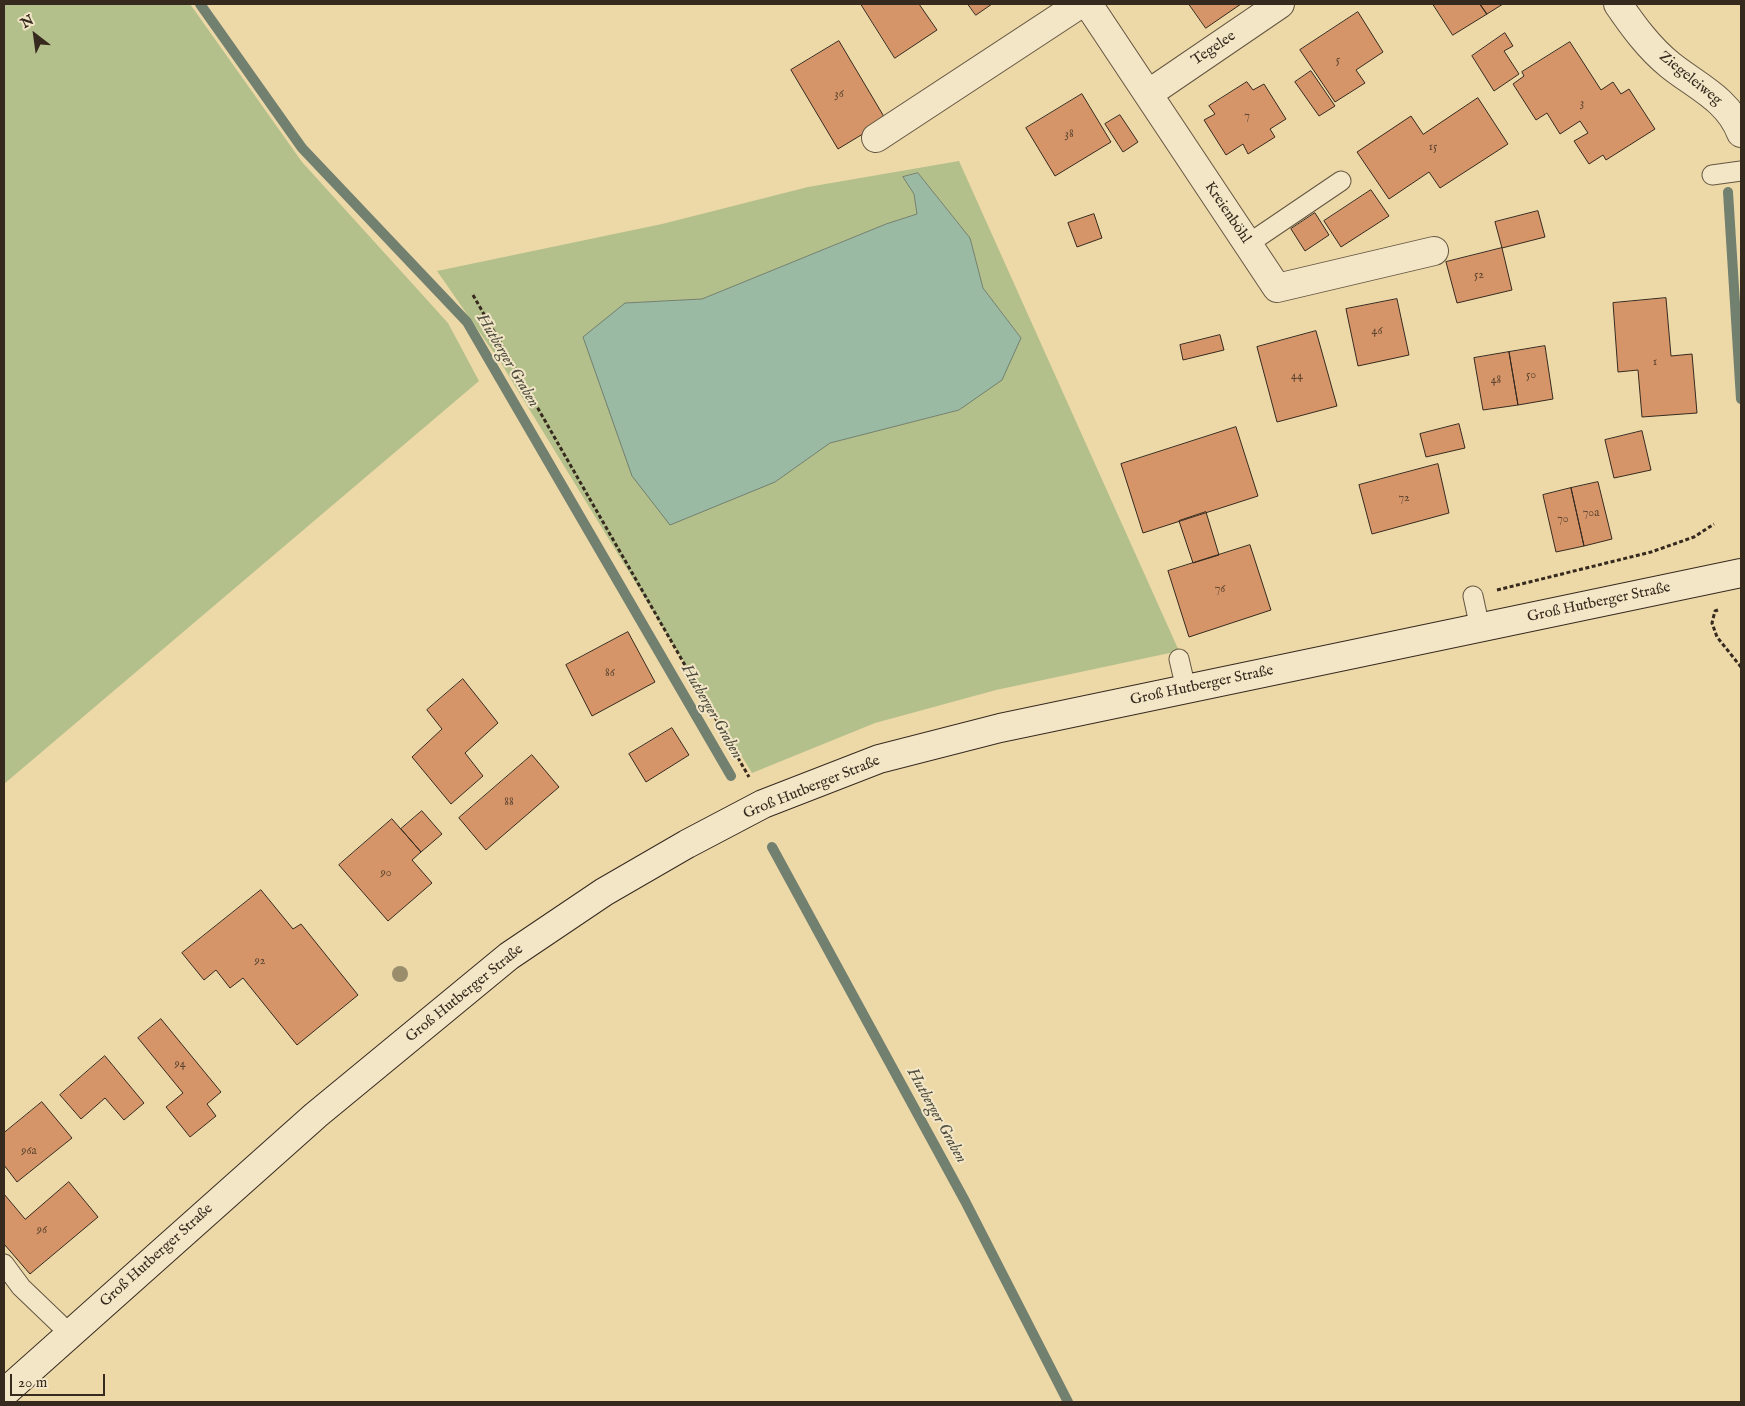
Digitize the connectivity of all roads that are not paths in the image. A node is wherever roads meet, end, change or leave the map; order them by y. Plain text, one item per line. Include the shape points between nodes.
1 (1080, 4) edge
2 (1088, 4) edge
3 (1280, 4) edge
4 (1618, 4) edge
5 (1148, 94) junction
6 (1741, 133) edge
7 (876, 138) dead end
8 (1741, 171) edge
9 (1712, 174) dead end
10 (1342, 181) dead end
11 (1248, 244) junction
12 (1434, 251) dead end
13 (1741, 573) edge
14 (1473, 596) road end
15 (1480, 628) junction
16 (1179, 659) dead end
17 (1186, 689) junction
18 (4, 1264) edge
19 (70, 1334) junction
20 (4, 1393) edge

1 - 7 main road
2 - 5 main road, Kreienböhl
3 - 5 main road, Tegelee
4 - 6 main road, Ziegeleiweg via 1648,45 1717,98 1729,111
5 - 11 main road, Kreienböhl
8 - 9 lane
10 - 11 lane
11 - 12 main road, Kreienböhl via 1277,288
13 - 15 main road, Groß Hutberger Straße
14 - 15 lane
15 - 17 main road, Groß Hutberger Straße
16 - 17 lane
17 - 19 main road, Groß Hutberger Straße via 1000,728 879,760 763,804 621,882 509,956 316,1115
18 - 19 lane via 21,1287
19 - 20 main road, Groß Hutberger Straße

